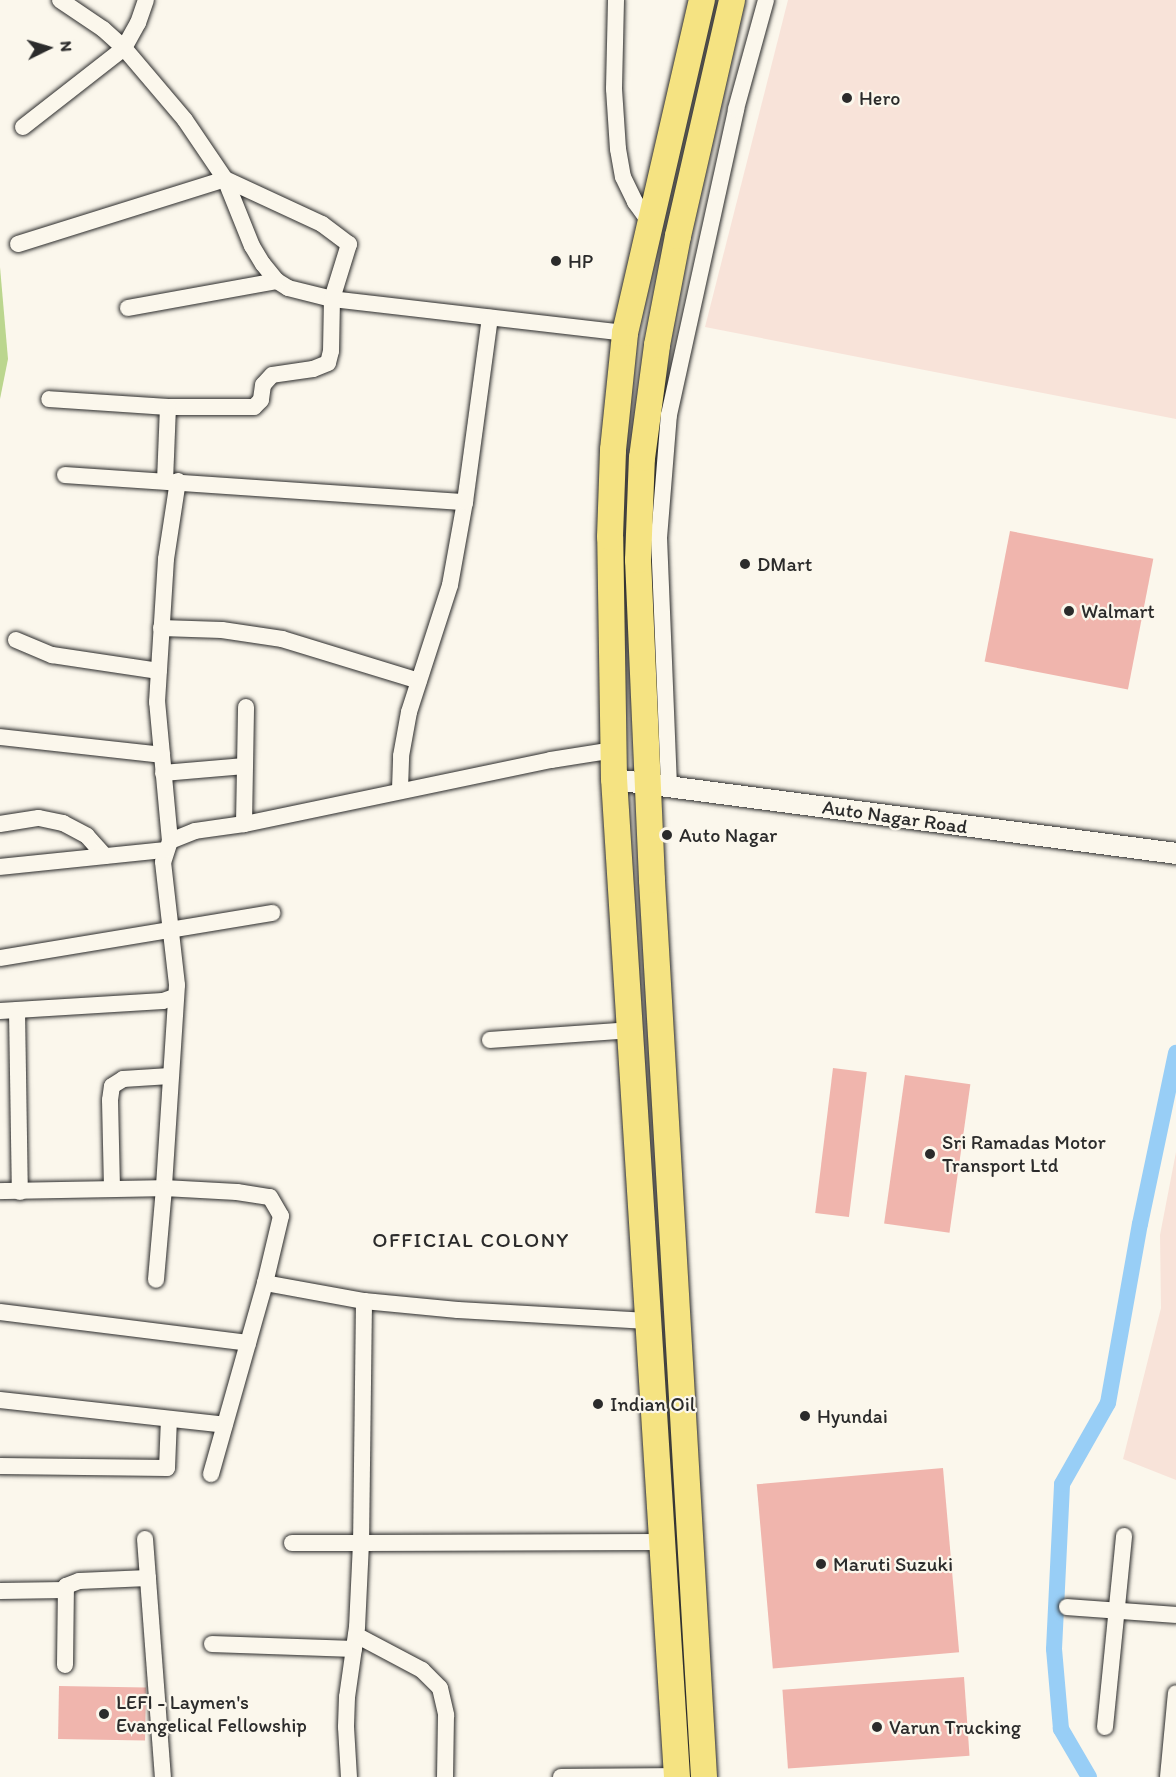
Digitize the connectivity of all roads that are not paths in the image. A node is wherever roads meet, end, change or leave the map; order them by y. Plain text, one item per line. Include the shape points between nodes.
1 (60, 0) edge
2 (146, 0) edge
3 (616, 0) edge
4 (702, 0) edge
5 (732, 0) edge
6 (766, 0) edge
7 (124, 48) junction
8 (23, 127) dead end
9 (225, 179) junction
10 (650, 223) junction
11 (18, 244) dead end
12 (277, 281) junction
13 (332, 299) junction
14 (128, 308) dead end
15 (490, 318) junction
16 (625, 333) junction
17 (49, 399) dead end
18 (168, 407) junction
19 (65, 475) dead end
20 (171, 481) junction
21 (465, 502) junction
22 (161, 628) junction
23 (16, 640) dead end
24 (159, 671) junction
25 (419, 681) junction
26 (246, 707) dead end
27 (0, 737) edge
28 (614, 750) junction
29 (162, 755) junction
30 (245, 766) junction
31 (163, 773) junction
32 (614, 779) junction
33 (659, 785) junction
34 (400, 789) junction
35 (0, 824) edge
36 (244, 824) junction
37 (168, 846) junction
38 (1176, 853) edge
39 (105, 856) junction
40 (0, 867) edge
41 (272, 913) dead end
42 (171, 931) junction
43 (0, 958) edge
44 (174, 996) junction
45 (8, 1010) edge
46 (632, 1030) junction
47 (490, 1040) dead end
48 (170, 1076) junction
49 (112, 1188) junction
50 (164, 1188) junction
51 (0, 1191) edge
52 (20, 1192) junction
53 (156, 1280) dead end
54 (265, 1283) junction
55 (364, 1301) junction
56 (0, 1312) edge
57 (648, 1321) junction
58 (248, 1343) junction
59 (0, 1400) edge
60 (170, 1419) junction
61 (225, 1425) junction
62 (0, 1466) edge
63 (211, 1474) dead end
64 (1124, 1536) dead end
65 (145, 1539) dead end
66 (661, 1542) junction
67 (292, 1543) dead end
68 (361, 1543) junction
69 (148, 1578) junction
70 (65, 1590) junction
71 (0, 1591) edge
72 (1067, 1607) dead end
73 (1116, 1611) junction
74 (1176, 1615) edge
75 (355, 1642) junction
76 (212, 1644) dead end
77 (65, 1665) dead end
78 (1176, 1693) edge
79 (1105, 1727) dead end
80 (677, 1776) edge
81 (163, 1777) edge
82 (350, 1777) edge
83 (446, 1777) edge
84 (561, 1777) edge
85 (704, 1777) edge
86 (1168, 1777) edge

1 - 7 street
2 - 7 street
3 - 10 street via 614,90 618,149 623,177
4 - 10 main road
5 - 33 main road via 667,291 642,458 638,560
6 - 33 street via 729,140 669,415 659,538
7 - 8 street
7 - 9 street via 185,120
9 - 11 street
9 - 12 street via 252,246
9 - 13 street via 322,224 349,244
10 - 16 main road
12 - 13 street
12 - 14 street
13 - 15 street
13 - 18 street via 331,351 328,363 321,368 272,375 263,384 259,405 254,407
15 - 16 street
15 - 21 street
16 - 28 main road via 613,450 610,537
17 - 18 street
18 - 20 street
19 - 20 street
20 - 21 street
20 - 22 street
21 - 25 street via 450,585
22 - 24 street
22 - 25 street via 222,630 282,639
23 - 24 street via 52,655
24 - 29 street via 157,702
25 - 34 street via 404,734
26 - 30 street
27 - 29 street
28 - 32 main road
28 - 34 street
29 - 31 street
30 - 31 street
30 - 36 street
31 - 37 street
32 - 33 street, Auto Nagar Road
32 - 46 main road
33 - 38 street, Auto Nagar Road
33 - 85 main road via 653,892
34 - 36 street
35 - 39 street via 39,818 63,823 87,836
36 - 37 street via 195,831
37 - 39 street
37 - 42 street via 163,862
39 - 40 street
41 - 42 street
42 - 43 street
42 - 44 street via 177,985
44 - 45 street via 164,1001
44 - 48 street
45 - 52 street
46 - 47 street
46 - 57 main road
48 - 49 street via 123,1079 112,1086
48 - 50 street
49 - 50 street
49 - 52 street
50 - 53 street
50 - 54 street via 270,1197 281,1216
51 - 52 street
54 - 55 street
54 - 58 street
55 - 57 street
55 - 68 street
56 - 58 street
57 - 66 main road
58 - 61 street
59 - 60 street
60 - 61 street
60 - 62 street via 167,1468
61 - 63 street
64 - 73 street
65 - 69 street
66 - 68 street
66 - 80 main road
67 - 68 street
68 - 75 street
69 - 70 street via 79,1581 68,1584
69 - 81 street
70 - 71 street
70 - 77 street
72 - 73 street
73 - 74 street
73 - 79 street
75 - 76 street
75 - 82 street via 346,1727
75 - 83 street via 422,1670 440,1688 446,1714
78 - 86 street
80 - 84 street

